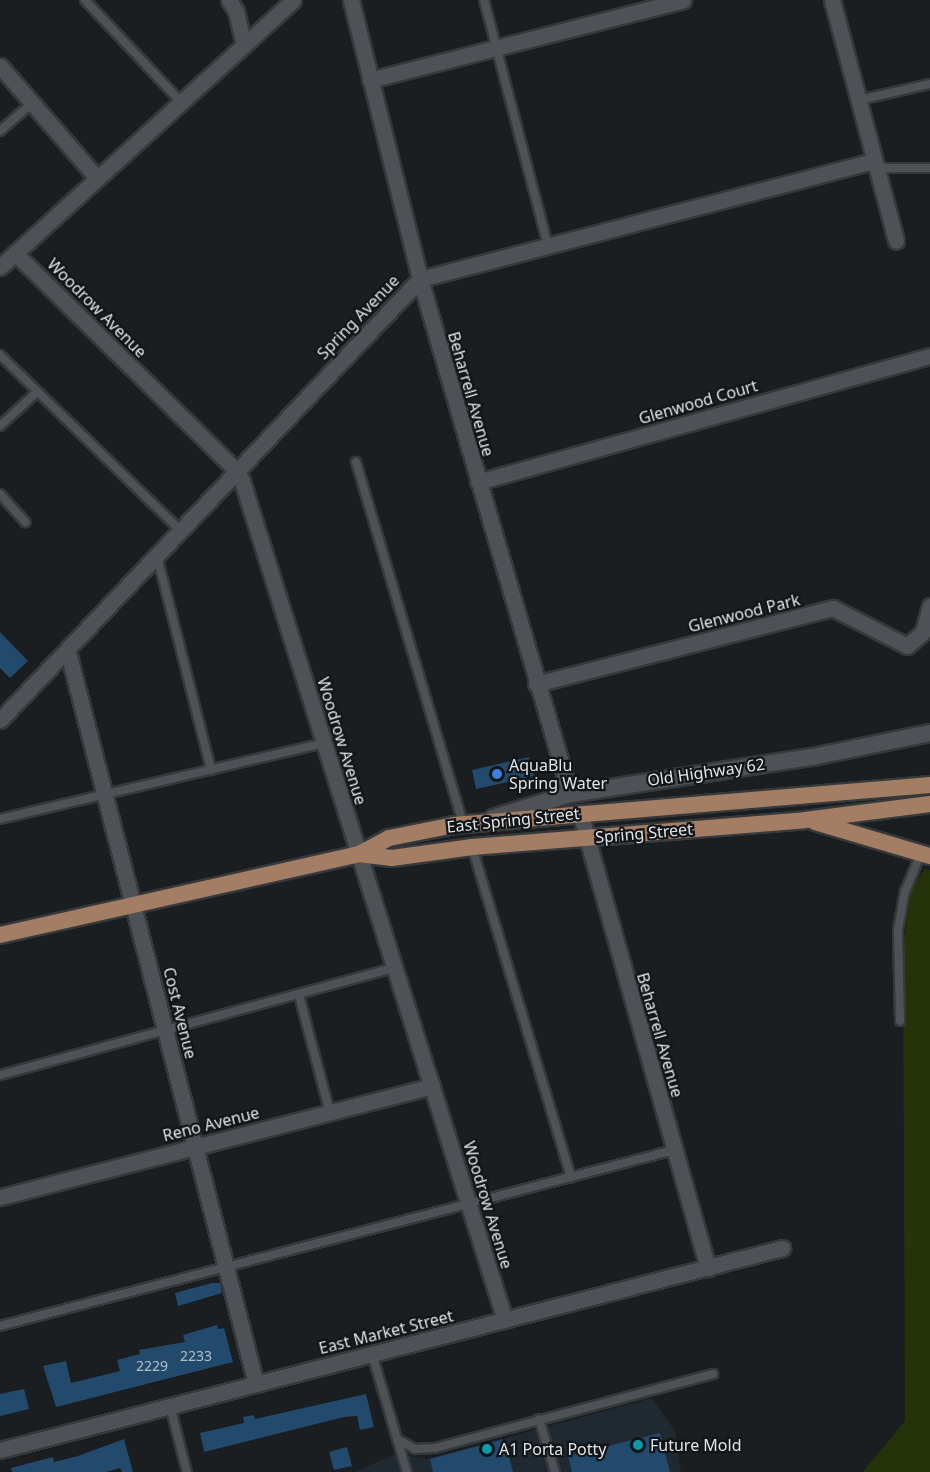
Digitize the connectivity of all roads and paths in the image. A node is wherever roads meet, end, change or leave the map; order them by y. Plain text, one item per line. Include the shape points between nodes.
1 (86, 0) edge
2 (229, 0) edge
3 (293, 0) edge
4 (351, 0) edge
5 (484, 0) edge
6 (683, 0) edge
7 (832, 0) edge
8 (244, 45) junction
9 (495, 48) junction
10 (0, 66) edge
11 (370, 80) junction
12 (930, 84) edge
13 (859, 100) junction
14 (181, 102) junction
15 (32, 103) junction
16 (0, 131) edge
17 (874, 165) junction
18 (930, 168) edge
19 (97, 178) junction
20 (896, 241) dead end
21 (548, 245) junction
22 (15, 253) junction
23 (0, 267) edge
24 (420, 279) junction
25 (930, 354) edge
26 (0, 355) edge
27 (37, 392) junction
28 (0, 426) edge
29 (356, 462) dead end
30 (237, 471) junction
31 (478, 482) junction
32 (0, 494) edge
33 (25, 522) dead end
34 (181, 531) junction
35 (158, 556) junction
36 (930, 606) edge
37 (68, 652) junction
38 (536, 684) junction
39 (0, 720) edge
40 (930, 733) edge
41 (324, 744) junction
42 (211, 770) junction
43 (930, 784) edge
44 (105, 794) junction
45 (570, 794) junction
46 (930, 804) edge
47 (580, 813) junction
48 (0, 819) edge
49 (485, 820) junction
50 (805, 820) junction
51 (463, 824) junction
52 (584, 838) junction
53 (472, 847) junction
54 (359, 854) junction
55 (926, 854) edge
56 (134, 904) junction
57 (0, 935) edge
58 (395, 968) junction
59 (299, 995) junction
60 (900, 1021) dead end
61 (166, 1032) junction
62 (0, 1075) edge
63 (432, 1086) junction
64 (330, 1113) junction
65 (196, 1147) junction
66 (674, 1150) junction
67 (571, 1178) junction
68 (0, 1197) edge
69 (469, 1206) junction
70 (782, 1248) dead end
71 (708, 1268) junction
72 (227, 1269) junction
73 (505, 1320) junction
74 (0, 1326) edge
75 (372, 1354) junction
76 (714, 1374) dead end
77 (256, 1384) junction
78 (170, 1406) junction
79 (538, 1419) junction
80 (397, 1439) junction
81 (0, 1450) edge
82 (187, 1472) edge
83 (407, 1472) edge
84 (555, 1472) edge

1 - 14 lane
2 - 8 street via 236,11
3 - 8 street
4 - 11 street, Beharrell Avenue
5 - 9 lane
6 - 9 street
7 - 13 street
8 - 14 street
9 - 11 street
9 - 21 lane
10 - 15 street
11 - 24 street, Beharrell Avenue
12 - 13 lane
13 - 17 street
14 - 19 street
15 - 16 lane
15 - 19 street
17 - 18 lane
17 - 20 street
17 - 21 street, Spring Avenue
19 - 22 street
21 - 24 street, Spring Avenue
22 - 23 street
22 - 30 street, Woodrow Avenue
24 - 30 street, Spring Avenue
24 - 31 street, Beharrell Avenue
25 - 31 street, Glenwood Court
26 - 27 lane
27 - 28 lane
27 - 34 lane
29 - 51 lane
30 - 34 street, Spring Avenue
30 - 41 street, Woodrow Avenue
31 - 38 street, Beharrell Avenue
32 - 33 lane
34 - 35 street, Spring Avenue
35 - 37 street, Spring Avenue
35 - 42 lane
36 - 38 street, Glenwood Park via 923,632 907,646 833,608
37 - 39 street, Spring Avenue
37 - 44 street, Cost Avenue
38 - 45 street, Beharrell Avenue
40 - 45 street, Old Highway 62 via 812,757
41 - 42 lane
41 - 54 street, Woodrow Avenue
42 - 44 lane
43 - 47 main road, East Spring Street
44 - 48 lane
44 - 56 street, Cost Avenue
45 - 49 street, Old Highway 62
46 - 50 main road, Spring Street
47 - 49 main road, East Spring Street
47 - 52 street, Beharrell Avenue
49 - 51 main road, East Spring Street
50 - 52 main road, Spring Street
50 - 55 main road
51 - 54 main road, East Spring Street via 389,838
52 - 53 main road, Spring Street
52 - 66 street, Beharrell Avenue
53 - 54 main road, Spring Street via 392,858
53 - 67 lane
54 - 56 main road, East Spring Street
54 - 58 street, Woodrow Avenue
55 - 60 lane via 905,892 898,930
56 - 57 main road, East Spring Street
56 - 61 street, Cost Avenue
58 - 59 lane
58 - 63 street, Woodrow Avenue
59 - 61 lane
59 - 64 lane
61 - 62 lane
61 - 65 street, Cost Avenue
63 - 64 street, Reno Avenue
63 - 69 street, Woodrow Avenue
64 - 65 street, Reno Avenue
65 - 68 street, Reno Avenue
65 - 72 street, Cost Avenue
66 - 67 lane
66 - 71 street, Beharrell Avenue
67 - 69 lane
69 - 72 lane
69 - 73 street, Woodrow Avenue
70 - 71 street, East Market Street
71 - 73 street, East Market Street
72 - 74 lane
72 - 77 street, Cost Avenue
73 - 75 street, East Market Street
75 - 77 street, East Market Street
75 - 80 lane
76 - 79 lane
77 - 78 street, East Market Street
78 - 81 street, East Market Street
78 - 82 lane
79 - 80 lane via 424,1449 405,1446
79 - 84 lane
80 - 83 lane

